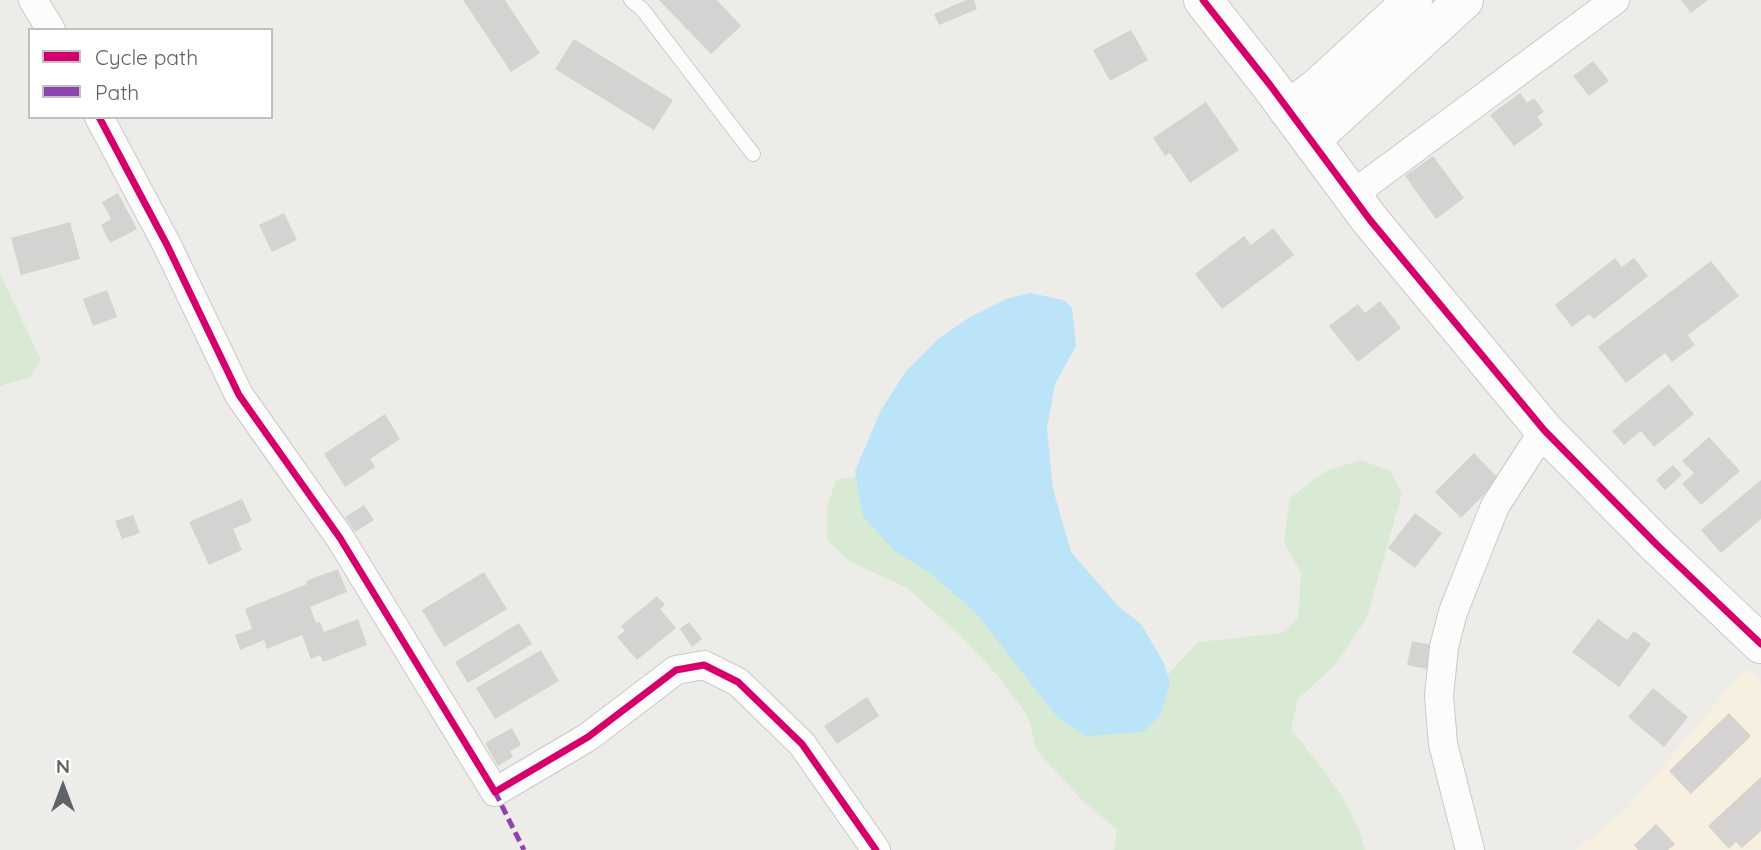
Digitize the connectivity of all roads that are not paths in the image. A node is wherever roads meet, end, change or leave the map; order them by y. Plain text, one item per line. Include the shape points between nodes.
1 (33, 0) edge
2 (631, 0) edge
3 (1203, 0) edge
4 (1413, 0) edge
5 (1464, 0) edge
6 (1615, 0) edge
7 (50, 28) edge
8 (100, 119) edge
9 (1299, 125) junction
10 (753, 154) dead end
11 (1352, 195) junction
12 (1544, 430) junction
13 (1761, 645) edge
14 (876, 850) edge
15 (1470, 850) edge

1 - 7 street
2 - 10 lane
3 - 9 street
4 - 9 street via 1318,87
5 - 9 street
6 - 11 street
8 - 14 street via 239,395 340,538 495,792 588,737 676,670 704,665 738,682 802,744
9 - 11 street
11 - 12 street
12 - 13 street
12 - 15 street via 1494,506 1444,647 1439,696 1443,744

